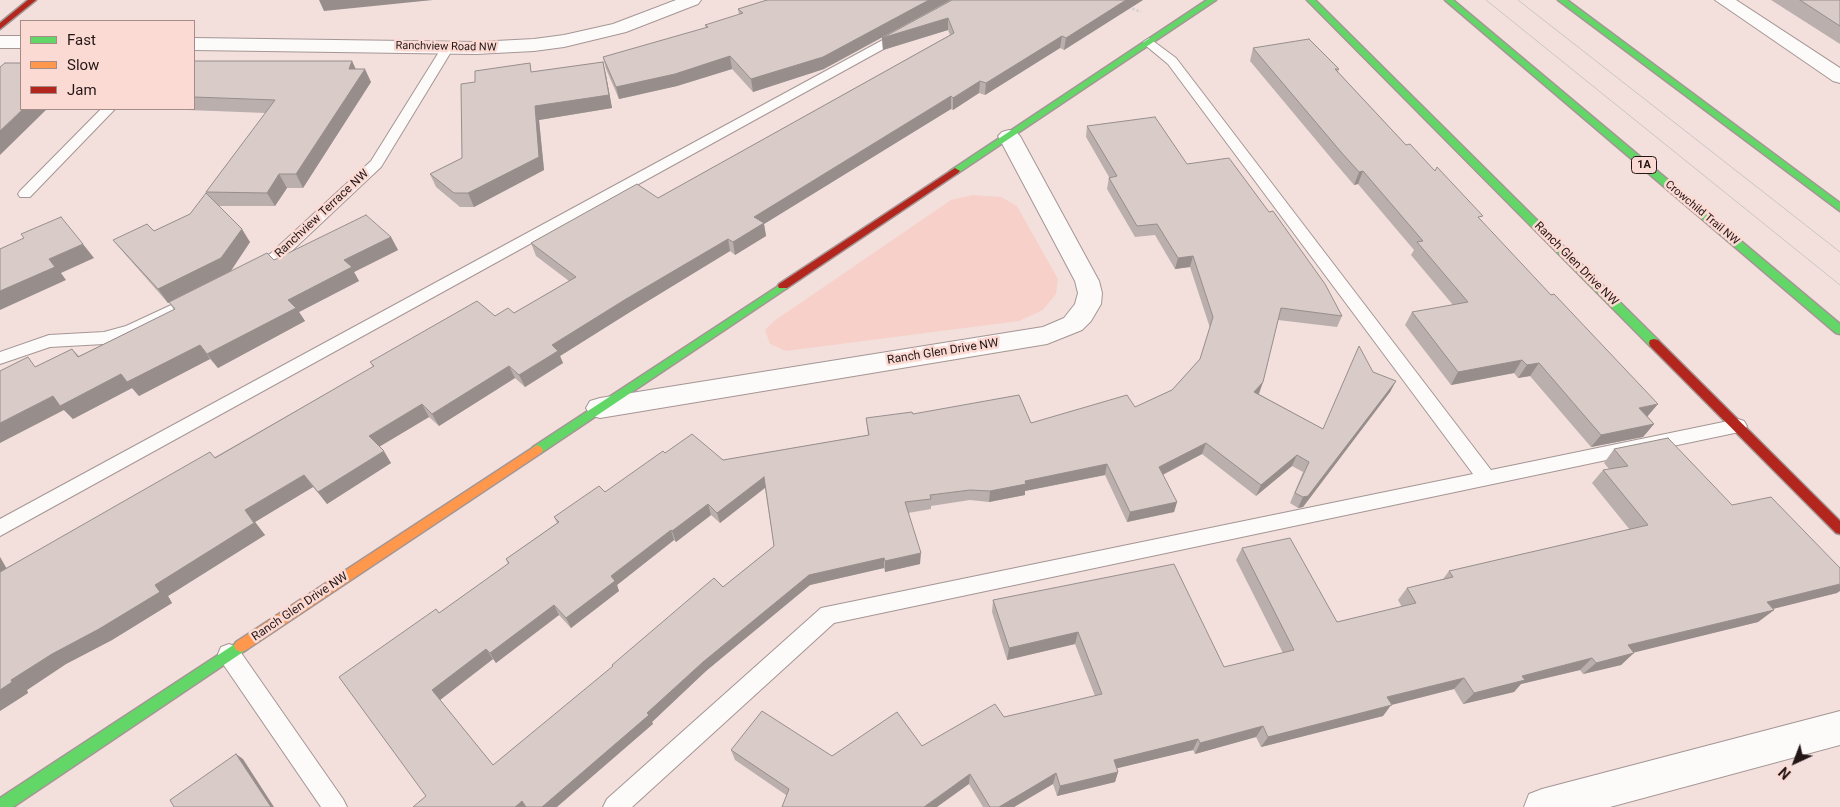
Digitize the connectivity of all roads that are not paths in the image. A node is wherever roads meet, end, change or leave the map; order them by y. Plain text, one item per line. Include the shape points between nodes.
1 (32, 0) edge
2 (692, 0) edge
3 (1212, 0) edge
4 (1311, 0) edge
5 (1449, 0) edge
6 (1562, 0) edge
7 (1724, 0) edge
8 (920, 24) edge
9 (0, 27) edge
10 (0, 42) edge
11 (20, 42) edge
12 (1149, 42) junction
13 (195, 44) edge
14 (448, 47) junction
15 (1840, 77) edge
16 (107, 110) edge
17 (1009, 136) junction
18 (25, 194) dead end
19 (1840, 208) edge
20 (241, 276) edge
21 (207, 293) edge
22 (1840, 330) edge
23 (0, 358) edge
24 (600, 408) junction
25 (1738, 426) junction
26 (1486, 478) junction
27 (0, 528) edge
28 (1840, 529) edge
29 (230, 654) junction
30 (1840, 728) edge
31 (0, 807) edge
32 (335, 807) edge
33 (615, 807) edge
34 (1542, 807) edge

1 - 9 main road
2 - 14 street, Ranchview Road NW via 619,28 564,41 505,48
3 - 12 main road, Ranch Glen Drive NW
4 - 25 main road, Ranch Glen Drive NW
5 - 22 main road, Crowchild Trail NW / 1A
6 - 19 main road
7 - 15 street
8 - 27 lane
10 - 11 street
12 - 17 main road, Ranch Glen Drive NW
12 - 26 lane via 1178,69
13 - 14 street, Ranchview Road NW
14 - 20 lane, Ranchview Terrace NW via 376,164 275,258
16 - 18 lane
17 - 24 main road, Ranch Glen Drive NW
17 - 24 street, Ranch Glen Drive NW via 1086,281 1090,293 1088,304 1073,324 1047,335
21 - 23 lane via 131,331 104,338 49,340
24 - 29 main road, Ranch Glen Drive NW
25 - 26 lane
25 - 28 main road, Ranch Glen Drive NW
26 - 33 lane via 828,615
29 - 31 main road, Ranch Glen Drive NW
29 - 32 lane
30 - 34 street

